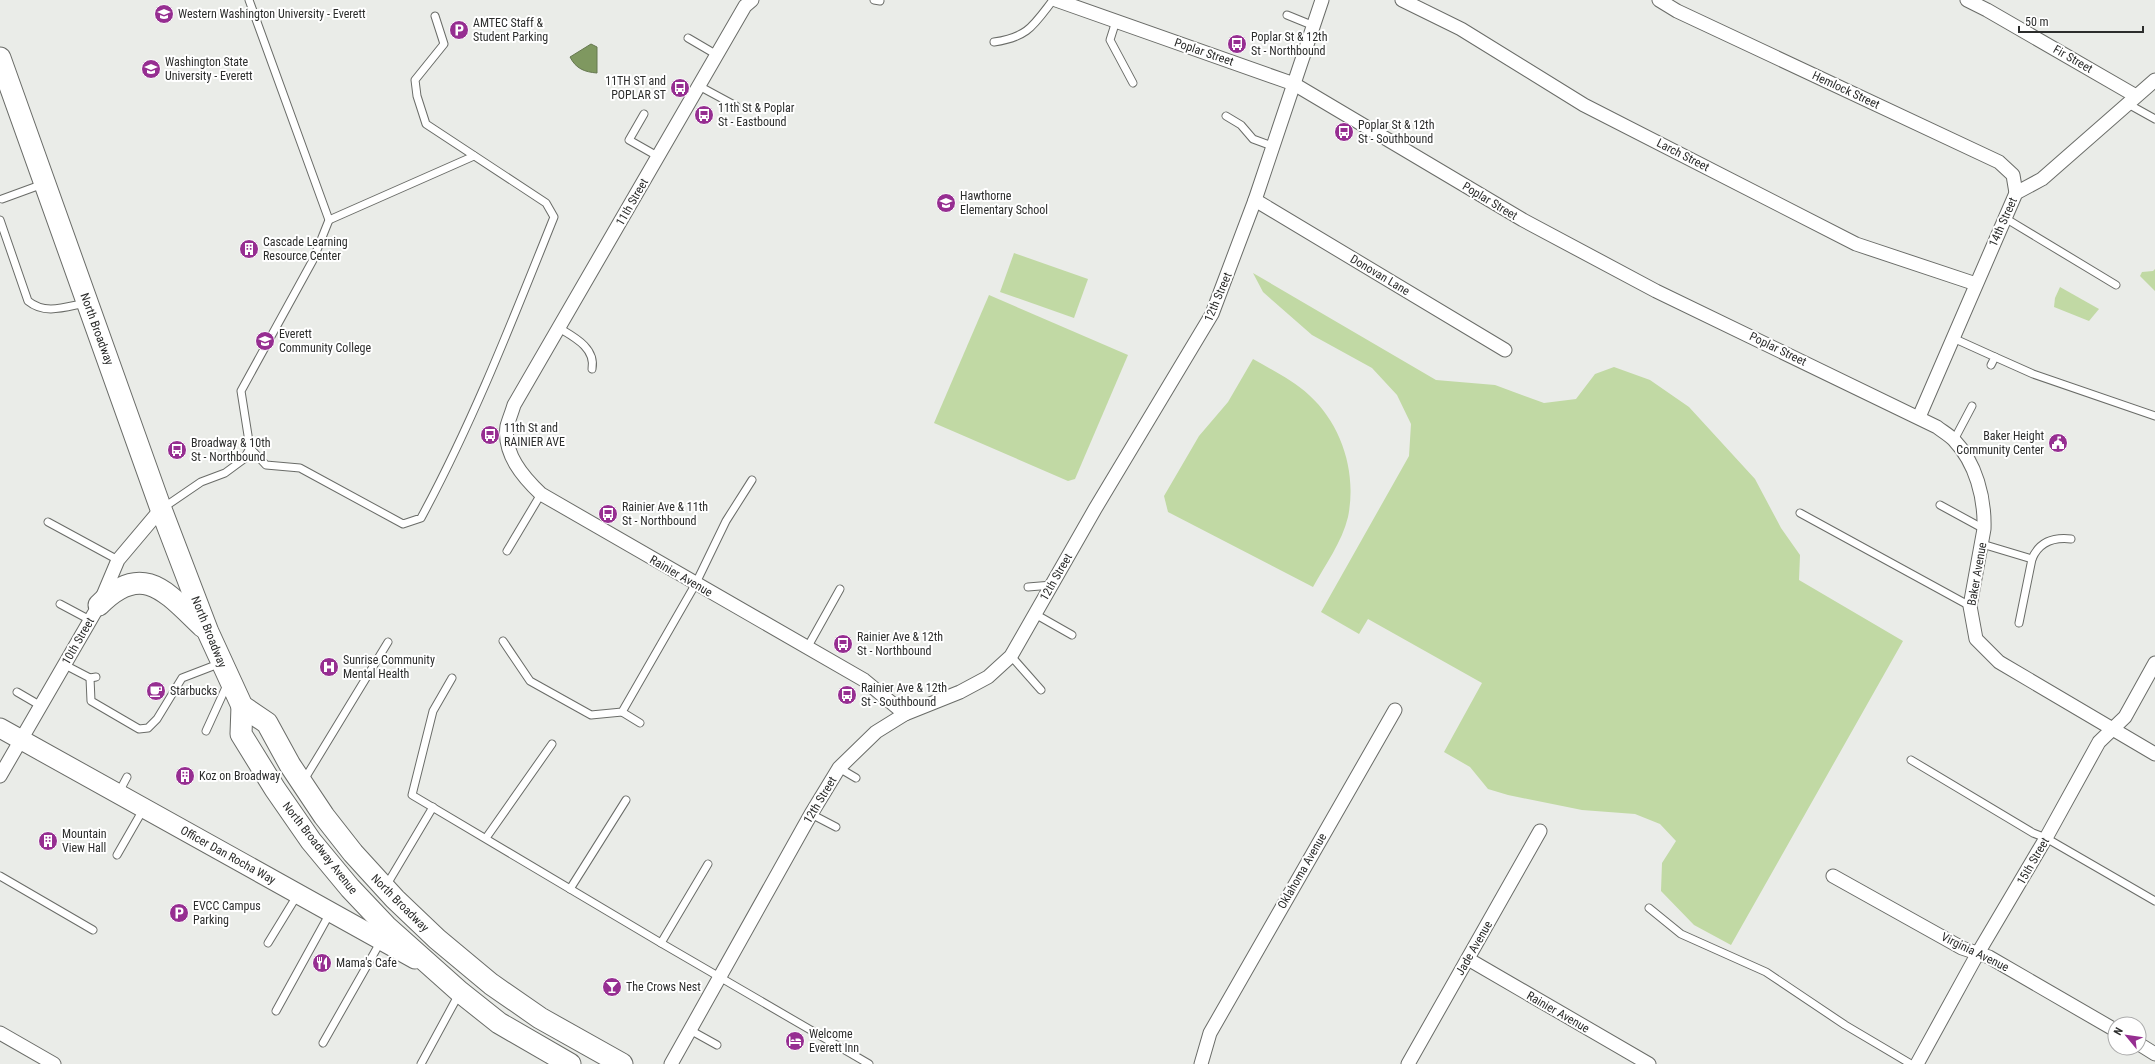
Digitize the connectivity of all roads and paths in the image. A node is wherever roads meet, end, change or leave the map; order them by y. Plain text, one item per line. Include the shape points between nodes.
1 (249, 0) edge
2 (752, 0) edge
3 (1054, 0) edge
4 (1322, 0) edge
5 (1402, 0) edge
6 (1659, 0) edge
7 (1967, 0) edge
8 (1287, 15) dead end
9 (435, 16) dead end
10 (1116, 22) junction
11 (1314, 26) junction
12 (688, 38) dead end
13 (994, 42) dead end
14 (717, 55) junction
15 (0, 58) edge
16 (2155, 80) edge
17 (1133, 83) dead end
18 (1294, 84) junction
19 (700, 86) junction
20 (2132, 100) junction
21 (736, 106) dead end
22 (644, 114) dead end
23 (1226, 116) dead end
24 (2155, 119) edge
25 (1272, 146) junction
26 (474, 156) junction
27 (658, 157) junction
28 (45, 183) junction
29 (2016, 193) junction
30 (2, 199) dead end
31 (1255, 200) junction
32 (2005, 218) junction
33 (0, 220) edge
34 (329, 220) junction
35 (1976, 284) junction
36 (2116, 285) dead end
37 (88, 303) junction
38 (559, 328) junction
39 (1953, 338) junction
40 (1505, 350) dead end
41 (1995, 357) junction
42 (1991, 365) dead end
43 (592, 369) dead end
44 (514, 405) joint
45 (1972, 406) dead end
46 (2155, 416) edge
47 (1919, 417) junction
48 (1954, 440) junction
49 (250, 448) junction
50 (752, 480) dead end
51 (541, 494) junction
52 (1940, 505) dead end
53 (161, 510) junction
54 (1800, 513) dead end
55 (48, 522) dead end
56 (1984, 529) junction
57 (2071, 539) dead end
58 (1982, 544) junction
59 (507, 551) dead end
60 (2032, 559) junction
61 (118, 560) junction
62 (695, 584) junction
63 (1052, 585) junction
64 (1028, 587) dead end
65 (840, 589) dead end
66 (60, 604) dead end
67 (1970, 606) junction
68 (95, 613) junction
69 (1035, 614) junction
70 (2019, 623) dead end
71 (208, 632) junction
72 (1072, 635) dead end
73 (503, 641) dead end
74 (388, 642) dead end
75 (807, 648) junction
76 (1011, 656) junction
77 (2155, 663) edge
78 (65, 664) junction
79 (225, 672) junction
80 (452, 678) dead end
81 (1041, 690) dead end
82 (17, 692) dead end
83 (41, 706) junction
84 (242, 706) junction
85 (1395, 710) dead end
86 (622, 712) junction
87 (905, 714) junction
88 (640, 723) dead end
89 (0, 728) edge
90 (2112, 730) junction
91 (206, 731) dead end
92 (21, 740) junction
93 (552, 744) dead end
94 (2155, 754) edge
95 (1911, 760) dead end
96 (840, 768) junction
97 (0, 776) edge
98 (127, 777) dead end
99 (856, 778) dead end
100 (302, 784) junction
101 (118, 794) junction
102 (626, 800) dead end
103 (433, 807) junction
104 (144, 808) junction
105 (811, 814) junction
106 (836, 827) dead end
107 (1540, 831) dead end
108 (486, 838) junction
109 (2046, 838) junction
110 (117, 854) dead end
111 (708, 864) dead end
112 (0, 876) edge
113 (1834, 876) dead end
114 (385, 888) junction
115 (570, 889) junction
116 (298, 894) junction
117 (2155, 901) edge
118 (1649, 908) dead end
119 (331, 912) junction
120 (93, 930) dead end
121 (385, 934) junction
122 (268, 943) dead end
123 (661, 943) junction
124 (1978, 953) junction
125 (1468, 959) junction
126 (719, 977) junction
127 (460, 992) junction
128 (276, 1011) dead end
129 (2107, 1025) edge
130 (690, 1030) junction
131 (0, 1033) edge
132 (323, 1043) dead end
133 (717, 1045) dead end
134 (54, 1064) edge
135 (421, 1064) edge
136 (570, 1064) edge
137 (622, 1064) edge
138 (671, 1064) edge
139 (869, 1064) edge
140 (1202, 1064) edge
141 (1408, 1064) edge
142 (1649, 1064) edge
143 (1911, 1064) edge
144 (1917, 1064) edge

1 - 34 lane
2 - 14 street, 11th Street via 745,6
3 - 10 street, Poplar Street
3 - 13 lane via 1028,30 1012,39
4 - 11 street, 12th Street
5 - 35 street, Larch Street via 1461,29 1584,105 1856,244
6 - 29 street, Hemlock Street via 1677,11 1999,162 2013,174
7 - 20 street, Fir Street
8 - 11 lane
9 - 26 lane via 444,44 415,80 417,96 426,124
10 - 17 lane via 1110,40
10 - 18 street, Poplar Street
11 - 18 street, 12th Street
12 - 14 lane
14 - 19 street, 11th Street
15 - 28 main road, North Broadway
16 - 20 street, 14th Street
18 - 25 street, 12th Street
18 - 47 street, Poplar Street via 1530,224 1656,291
19 - 21 lane
19 - 27 street, 11th Street
20 - 24 lane
20 - 29 street, 14th Street via 2042,179
22 - 27 lane via 629,140
23 - 25 lane via 1242,125 1253,139
25 - 31 street, 12th Street
26 - 34 lane
26 - 49 lane via 546,203 554,217 480,394 420,518 403,524 300,468 266,465
27 - 38 street, 11th Street
28 - 30 lane
28 - 37 main road, North Broadway
29 - 32 street, 14th Street
31 - 40 street, Donovan Lane
31 - 63 street, 12th Street via 1212,314
32 - 35 street, 14th Street
32 - 36 lane
33 - 37 lane via 28,301 36,308 48,310
34 - 49 lane via 312,260 241,391
35 - 39 street, 14th Street
37 - 53 main road, North Broadway
38 - 43 lane via 578,339 590,354
38 - 44 street, 11th Street
39 - 41 lane
39 - 47 street, 14th Street
41 - 42 lane
41 - 46 lane via 2033,374
44 - 51 street, Rainier Avenue via 507,427 508,446 525,480
45 - 48 lane
47 - 48 street, Baker Avenue
48 - 56 street, Baker Avenue via 1966,456 1980,486 1985,518
49 - 53 lane via 244,459 225,473 201,482
50 - 62 lane via 726,521
51 - 59 lane
51 - 62 street, Rainier Avenue
52 - 56 lane
53 - 61 street, 10th Street
53 - 71 main road, North Broadway
54 - 67 lane
55 - 61 lane
56 - 58 street, Baker Avenue
57 - 60 lane via 2057,538 2045,542
58 - 60 lane
58 - 67 street, Baker Avenue
60 - 70 lane
61 - 68 street, 10th Street
62 - 75 street, Rainier Avenue
62 - 86 lane
63 - 64 lane
63 - 69 street, 12th Street
65 - 75 lane
66 - 68 lane
67 - 90 street, Baker Avenue via 1976,639 1999,662
68 - 71 main road via 113,591 136,582 153,586 175,600
68 - 78 street, 10th Street
69 - 72 lane
69 - 76 street, 12th Street
71 - 79 main road, North Broadway
73 - 86 lane via 530,681 590,715
74 - 100 lane
75 - 87 street, Rainier Avenue via 864,680
76 - 81 lane
76 - 87 street, 12th Street via 988,677 960,692
77 - 90 street, 15th Street via 2126,718
78 - 79 lane via 93,678 91,701 139,729 148,728 157,719 182,678
78 - 83 street, 10th Street
79 - 84 main road, North Broadway
79 - 91 lane
80 - 103 lane via 434,711 412,794
82 - 83 lane
83 - 92 street, 10th Street
84 - 100 main road, North Broadway via 267,724
84 - 121 main road, North Broadway Avenue via 241,734 275,789 311,841
85 - 140 street, Oklahoma Avenue via 1210,1033
86 - 88 lane
87 - 96 street, 12th Street via 876,732
89 - 92 street, Officer Dan Rocha Way
90 - 94 street, Baker Avenue
90 - 109 street, 15th Street via 2099,742
92 - 97 street, 10th Street
92 - 101 street, Officer Dan Rocha Way
93 - 108 lane
95 - 109 lane via 2033,833
96 - 99 lane
96 - 105 street, 12th Street
98 - 101 lane
100 - 114 main road, North Broadway via 353,853
101 - 104 street, Officer Dan Rocha Way
102 - 115 lane
103 - 108 lane
103 - 114 lane
104 - 110 lane
104 - 116 street, Officer Dan Rocha Way
105 - 106 lane
105 - 126 street, 12th Street
107 - 125 street, Jade Avenue
108 - 115 lane
109 - 117 lane
109 - 124 street, 15th Street
111 - 123 lane
112 - 120 lane
113 - 124 street, Virginia Avenue via 1962,948
114 - 137 main road, North Broadway via 437,939 491,984 540,1018
115 - 123 lane
116 - 119 street, Officer Dan Rocha Way
116 - 122 lane
118 - 143 lane via 1681,934 1766,972
119 - 121 street, Officer Dan Rocha Way
119 - 128 lane
121 - 127 main road, North Broadway Avenue via 434,969
121 - 132 lane
123 - 126 lane
124 - 129 street, Virginia Avenue
124 - 144 street, 15th Street
125 - 141 street, Jade Avenue
125 - 142 street, Rainier Avenue
126 - 130 street, 12th Street
126 - 139 lane
127 - 135 lane
127 - 136 main road via 499,1023
130 - 133 lane
130 - 138 street, 12th Street
131 - 134 street

